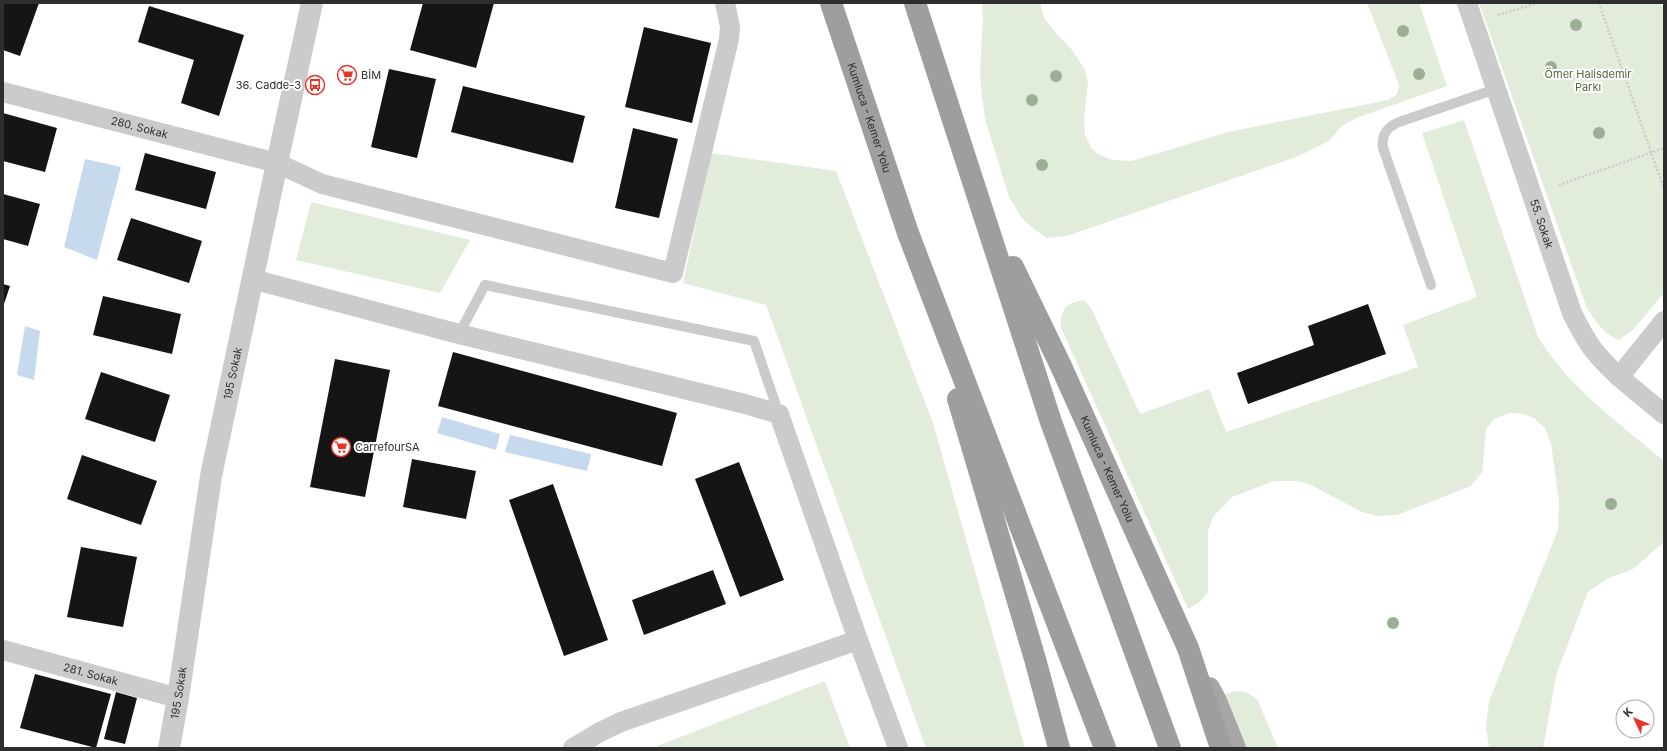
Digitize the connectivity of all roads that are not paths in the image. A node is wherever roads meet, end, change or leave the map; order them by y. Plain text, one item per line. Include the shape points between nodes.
1 (312, 3) edge
2 (725, 3) edge
3 (831, 3) edge
4 (916, 3) edge
5 (1467, 3) edge
6 (1496, 89) junction
7 (3, 92) edge
8 (277, 163) junction
9 (979, 196) junction
10 (908, 233) junction
11 (252, 279) junction
12 (1431, 285) dead end
13 (1664, 321) edge
14 (459, 334) junction
15 (1619, 377) junction
16 (779, 414) junction
17 (1664, 414) edge
18 (858, 640) junction
19 (1188, 648) junction
20 (3, 650) edge
21 (178, 698) junction
22 (169, 748) edge
23 (573, 748) edge
24 (898, 748) edge
25 (1059, 748) edge
26 (1105, 748) edge
27 (1170, 748) edge
28 (1221, 748) edge
29 (1235, 748) edge

1 - 8 street, 195 Sokak
2 - 8 street, 280. Sokak via 730,27 729,39 673,273 322,184
3 - 10 highway, Kumluca - Kemer Yolu
4 - 9 highway, Kumluca - Kemer Yolu
5 - 6 street, 55. Sokak
6 - 12 lane via 1391,125 1385,131 1382,140
6 - 15 street, 55. Sokak via 1572,313 1591,347
7 - 8 street, 280. Sokak
8 - 11 street, 195 Sokak
9 - 19 highway, Kumluca - Kemer Yolu via 1060,364
9 - 27 highway, Kumluca - Kemer Yolu via 1051,422
10 - 25 highway, Kumluca - Kemer Yolu via 1035,659
10 - 26 highway, Kumluca - Kemer Yolu
11 - 14 street
11 - 21 street, 195 Sokak via 211,476
13 - 15 street
14 - 16 street
14 - 16 lane via 485,285 754,341
15 - 17 street, 55. Sokak
16 - 18 street
18 - 23 street via 621,722
18 - 24 street
19 - 28 highway, Kumluca - Kemer Yolu
19 - 29 main road via 1216,701
20 - 21 street, 281. Sokak
21 - 22 street, 195 Sokak

